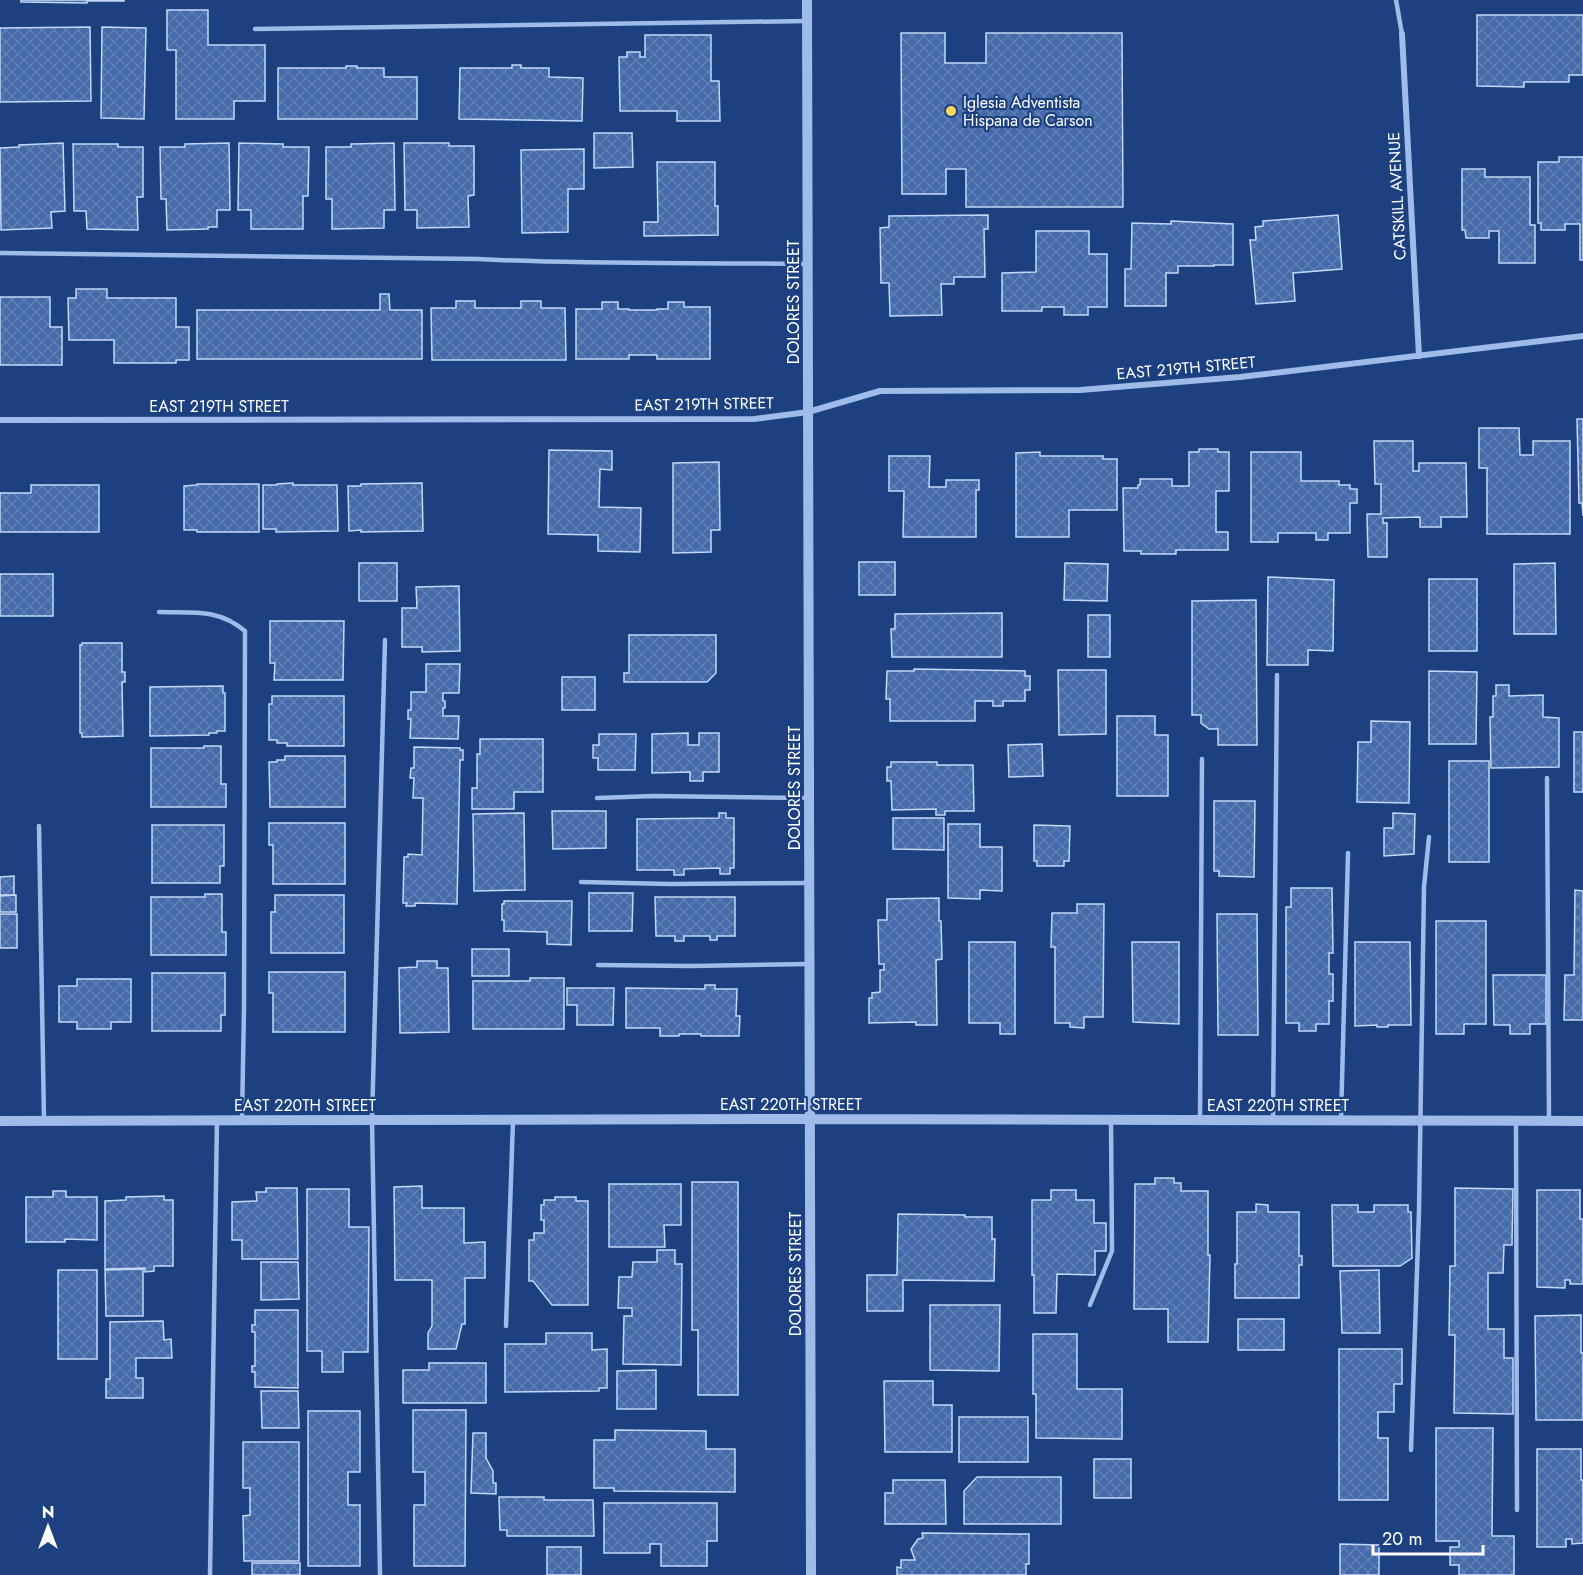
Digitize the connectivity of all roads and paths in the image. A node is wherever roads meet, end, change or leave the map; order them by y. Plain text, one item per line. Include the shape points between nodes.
1 (807, 0) edge
2 (1396, 0) edge
3 (807, 21) junction
4 (255, 29) dead end
5 (1402, 34) joint
6 (0, 253) edge
7 (808, 264) junction
8 (1583, 336) edge
9 (1419, 356) junction
10 (808, 412) junction
11 (0, 420) edge
12 (159, 612) dead end
13 (385, 640) dead end
14 (1277, 675) dead end
15 (1202, 759) dead end
16 (1547, 778) dead end
17 (597, 798) dead end
18 (809, 798) junction
19 (39, 826) dead end
20 (1429, 837) dead end
21 (1348, 853) dead end
22 (581, 882) dead end
23 (809, 883) junction
24 (809, 964) junction
25 (598, 965) dead end
26 (810, 1119) junction
27 (0, 1120) edge
28 (44, 1120) junction
29 (217, 1120) junction
30 (242, 1120) junction
31 (372, 1120) junction
32 (513, 1120) junction
33 (1111, 1120) junction
34 (1200, 1120) junction
35 (1273, 1120) junction
36 (1341, 1120) junction
37 (1420, 1121) junction
38 (1516, 1121) junction
39 (1549, 1121) junction
40 (1583, 1121) edge
41 (1090, 1305) dead end
42 (506, 1326) dead end
43 (1410, 1450) dead end
44 (1517, 1510) dead end
45 (210, 1575) edge
46 (380, 1575) edge
47 (811, 1575) edge

1 - 3 street, DOLORES STREET
2 - 5 lane
3 - 4 lane
3 - 7 street, DOLORES STREET
5 - 9 street, CATSKILL AVENUE
6 - 7 lane
7 - 10 street, DOLORES STREET
8 - 9 street, EAST 219TH STREET
9 - 10 street, EAST 219TH STREET via 1240,377 1080,390 880,391
10 - 11 street, EAST 219TH STREET via 754,419
10 - 18 street, DOLORES STREET
12 - 30 lane via 213,614 235,622 245,631
13 - 31 lane
14 - 35 lane
15 - 34 lane
16 - 39 lane
17 - 18 lane
18 - 23 street, DOLORES STREET
19 - 28 lane
20 - 37 lane via 1424,887
21 - 36 lane
22 - 23 lane
23 - 24 street, DOLORES STREET
24 - 25 lane
24 - 26 street, DOLORES STREET
26 - 32 street, EAST 220TH STREET
26 - 33 street, EAST 220TH STREET
26 - 47 street, DOLORES STREET
27 - 28 street, EAST 220TH STREET
28 - 29 street, EAST 220TH STREET
29 - 30 street, EAST 220TH STREET
29 - 45 lane
30 - 31 street, EAST 220TH STREET
31 - 32 street, EAST 220TH STREET
31 - 46 lane
32 - 42 lane
33 - 34 street, EAST 220TH STREET
33 - 41 lane via 1112,1251
34 - 35 street, EAST 220TH STREET
35 - 36 street, EAST 220TH STREET
36 - 37 street, EAST 220TH STREET
37 - 38 street, EAST 220TH STREET
37 - 43 lane
38 - 39 street, EAST 220TH STREET
38 - 44 lane
39 - 40 street, EAST 220TH STREET

